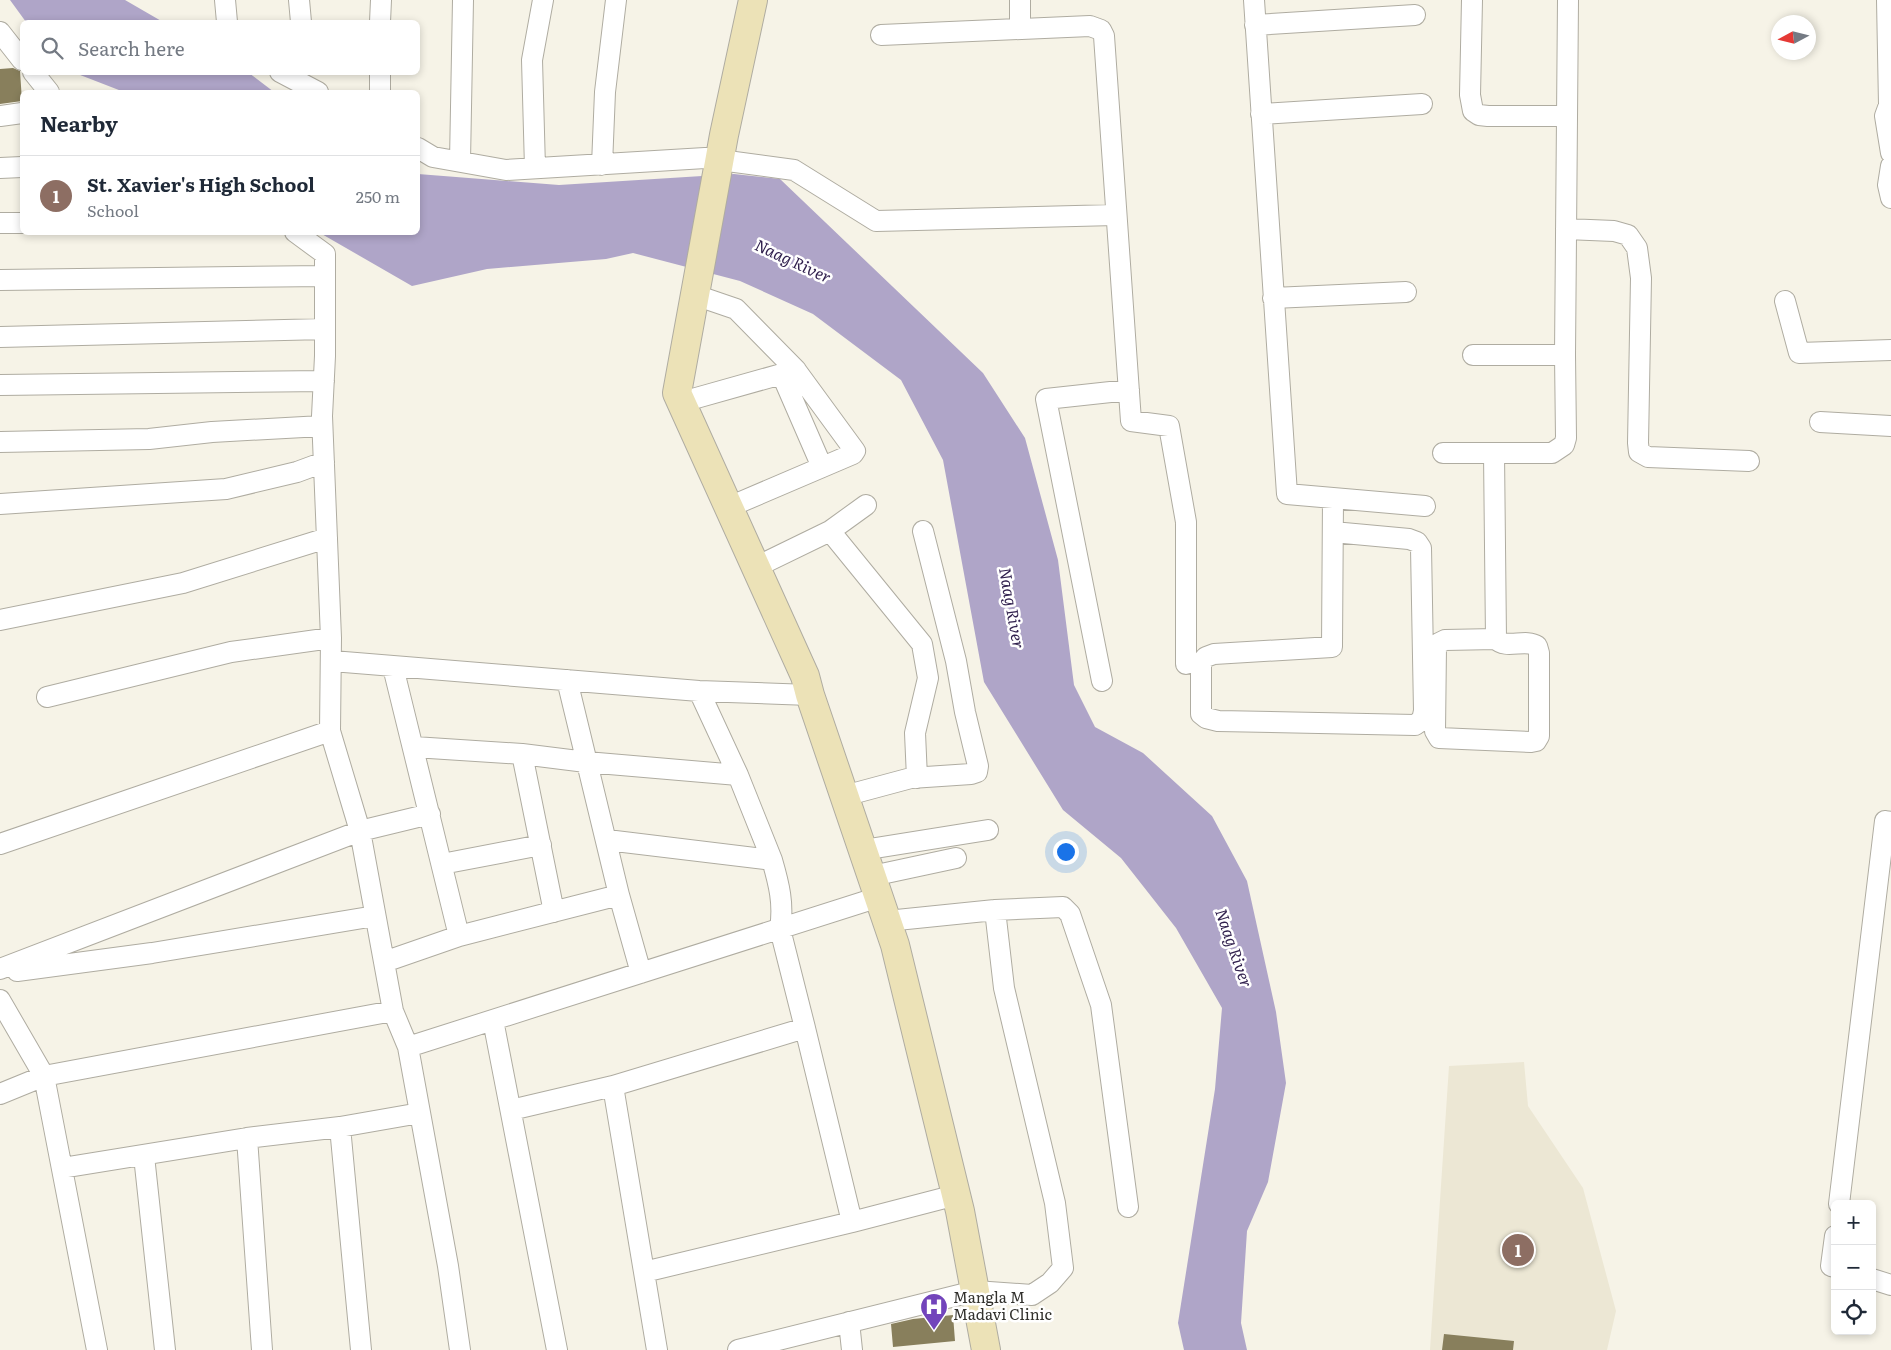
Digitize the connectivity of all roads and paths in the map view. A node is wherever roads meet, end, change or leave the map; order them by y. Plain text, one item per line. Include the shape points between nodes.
1 (225, 0) edge
2 (299, 0) edge
3 (380, 0) edge
4 (463, 0) edge
5 (543, 0) edge
6 (616, 0) edge
7 (753, 0) edge
8 (1020, 0) edge
9 (1254, 0) edge
10 (1472, 0) edge
11 (1568, 0) edge
12 (1887, 0) edge
13 (1414, 15) dead end
14 (227, 20) edge
15 (301, 20) edge
16 (380, 20) edge
17 (1255, 25) junction
18 (1020, 29) junction
19 (0, 32) edge
20 (881, 36) dead end
21 (20, 57) edge
22 (35, 75) edge
23 (287, 75) edge
24 (380, 75) edge
25 (309, 84) edge
26 (47, 90) edge
27 (380, 90) edge
28 (1422, 104) dead end
29 (20, 113) edge
30 (1261, 114) junction
31 (0, 116) edge
32 (1567, 116) junction
33 (420, 149) edge
34 (1891, 153) edge
35 (720, 159) junction
36 (460, 161) junction
37 (602, 165) junction
38 (1891, 166) edge
39 (20, 167) edge
40 (0, 168) edge
41 (534, 168) junction
42 (1891, 198) edge
43 (1115, 215) junction
44 (0, 223) edge
45 (20, 223) edge
46 (1566, 229) junction
47 (298, 235) edge
48 (325, 276) junction
49 (0, 280) edge
50 (696, 291) junction
51 (1406, 292) dead end
52 (1274, 298) junction
53 (1786, 301) dead end
54 (325, 329) junction
55 (0, 337) edge
56 (1891, 350) edge
57 (1473, 355) dead end
58 (1565, 355) junction
59 (789, 372) junction
60 (324, 381) junction
61 (0, 385) edge
62 (1129, 390) junction
63 (682, 402) junction
64 (1820, 422) dead end
65 (322, 426) junction
66 (1891, 426) edge
67 (0, 442) edge
68 (1442, 453) dead end
69 (1494, 453) junction
70 (1749, 461) dead end
71 (324, 462) junction
72 (822, 467) junction
73 (1333, 499) junction
74 (0, 504) edge
75 (866, 505) dead end
76 (1425, 506) dead end
77 (729, 507) junction
78 (830, 531) junction
79 (923, 532) dead end
80 (1333, 532) junction
81 (327, 538) junction
82 (756, 567) junction
83 (0, 620) edge
84 (331, 638) junction
85 (1496, 639) junction
86 (332, 661) junction
87 (1186, 664) dead end
88 (393, 667) junction
89 (567, 680) junction
90 (1102, 681) dead end
91 (699, 691) junction
92 (810, 695) junction
93 (47, 696) dead end
94 (330, 732) junction
95 (414, 747) junction
96 (522, 754) junction
97 (586, 762) junction
98 (738, 775) junction
99 (917, 778) junction
100 (844, 796) junction
101 (430, 814) junction
102 (1891, 822) edge
103 (988, 830) dead end
104 (360, 831) junction
105 (607, 840) junction
106 (0, 844) edge
107 (541, 845) junction
108 (863, 850) junction
109 (956, 858) dead end
110 (772, 860) junction
111 (442, 864) junction
112 (620, 895) junction
113 (879, 898) junction
114 (995, 910) junction
115 (554, 912) junction
116 (375, 916) junction
117 (780, 928) junction
118 (459, 936) junction
119 (384, 962) junction
120 (0, 971) edge
121 (641, 973) junction
122 (0, 1000) edge
123 (393, 1011) junction
124 (493, 1020) junction
125 (805, 1028) junction
126 (408, 1048) junction
127 (44, 1076) junction
128 (613, 1086) junction
129 (0, 1094) edge
130 (510, 1110) junction
131 (420, 1113) junction
132 (340, 1127) junction
133 (247, 1138) junction
134 (144, 1156) junction
135 (62, 1168) junction
136 (956, 1195) junction
137 (1839, 1200) edge
138 (1128, 1207) dead end
139 (852, 1222) junction
140 (644, 1272) junction
141 (1876, 1280) edge
142 (1891, 1285) edge
143 (975, 1291) junction
144 (849, 1322) junction
145 (769, 1346) edge
146 (97, 1350) edge
147 (165, 1350) edge
148 (262, 1350) edge
149 (361, 1350) edge
150 (460, 1350) edge
151 (557, 1350) edge
152 (657, 1350) edge
153 (738, 1350) edge
154 (852, 1350) edge
155 (986, 1350) edge

1 - 14 street
2 - 15 street
3 - 16 street
4 - 36 street
5 - 41 street via 532,60
6 - 37 street via 605,92
7 - 35 street
8 - 18 street
9 - 17 street
10 - 32 street via 1470,88 1474,111 1488,116
11 - 32 street
12 - 34 street via 1889,105 1885,116
13 - 17 street
17 - 30 street
18 - 20 street
18 - 43 street via 1090,26 1100,30 1104,36
19 - 21 street
22 - 26 street
23 - 25 street
24 - 27 street
28 - 30 street
29 - 31 street
30 - 52 street
32 - 46 street
33 - 36 street via 433,156
35 - 37 street
35 - 43 street via 794,170 876,221
35 - 50 street
36 - 41 street via 506,170
37 - 41 street
38 - 42 street via 1888,185
39 - 40 street
43 - 62 street
44 - 45 street
46 - 58 street
46 - 70 street via 1614,231 1628,235 1637,248 1641,278 1639,452 1648,457
47 - 48 street via 325,254
48 - 49 street
48 - 54 street
50 - 59 street via 736,309
50 - 63 street via 678,393
51 - 52 street
52 - 73 street via 1287,494
53 - 56 street via 1799,354
54 - 55 street
54 - 60 street
57 - 58 street
58 - 69 street via 1564,445 1552,453
59 - 63 street
59 - 72 street
59 - 72 street via 855,451
60 - 61 street
60 - 65 street
62 - 87 street via 1130,421 1170,426 1186,522
62 - 90 street via 1046,399
63 - 77 street
64 - 66 street
65 - 67 street via 149,439
65 - 71 street
68 - 69 street
69 - 85 street
71 - 74 street via 226,489
71 - 81 street
72 - 77 street
73 - 76 street
73 - 80 street
75 - 78 street
77 - 82 street
78 - 82 street
78 - 99 street via 922,644 928,678 915,733
79 - 99 street via 978,766 977,772 971,774
80 - 80 street via 1332,647 1206,657 1201,663 1201,714 1206,718 1218,721 1415,725 1422,720 1421,548 1409,539
81 - 83 street via 183,583
81 - 84 street
82 - 92 street via 805,676
84 - 86 street
84 - 93 street via 231,652
85 - 85 street via 1499,643 1533,643 1538,646 1539,736 1531,742 1440,738 1435,731 1436,647 1445,640
86 - 88 street
86 - 94 street
88 - 89 street
88 - 95 street
89 - 91 street
89 - 97 street
91 - 92 street
91 - 98 street
92 - 100 street
94 - 104 street
94 - 106 street
95 - 96 street
95 - 101 street
96 - 97 street
96 - 107 street
97 - 98 street
97 - 105 street
98 - 110 street
99 - 100 street
100 - 108 street
101 - 104 street
101 - 111 street
102 - 137 street via 1885,821
103 - 108 street
104 - 116 street
104 - 120 street
105 - 110 street
105 - 112 street
107 - 111 street
107 - 115 street
108 - 113 street
109 - 113 street
110 - 117 street via 781,889 783,914
111 - 118 street
112 - 115 street
112 - 121 street
113 - 114 street
113 - 117 street
113 - 136 street via 895,945
114 - 138 street via 1063,907 1070,914 1101,1005
114 - 143 street via 1004,988 1055,1203 1063,1268 1050,1283 1032,1295
115 - 118 street
116 - 119 street
116 - 120 street via 152,953
117 - 121 street
117 - 125 street
118 - 119 street
119 - 123 street
121 - 124 street
122 - 127 street
123 - 126 street
123 - 127 street
124 - 126 street
124 - 130 street
125 - 128 street
125 - 139 street
126 - 131 street
127 - 129 street
127 - 135 street
128 - 130 street
128 - 140 street
130 - 151 street
131 - 132 street
131 - 150 street
132 - 133 street
132 - 149 street
133 - 134 street
133 - 148 street
134 - 135 street
134 - 147 street
135 - 146 street
136 - 139 street
136 - 143 street
139 - 140 street
140 - 152 street
141 - 142 street
143 - 144 street
143 - 155 street
144 - 145 street
144 - 154 street
145 - 153 street

